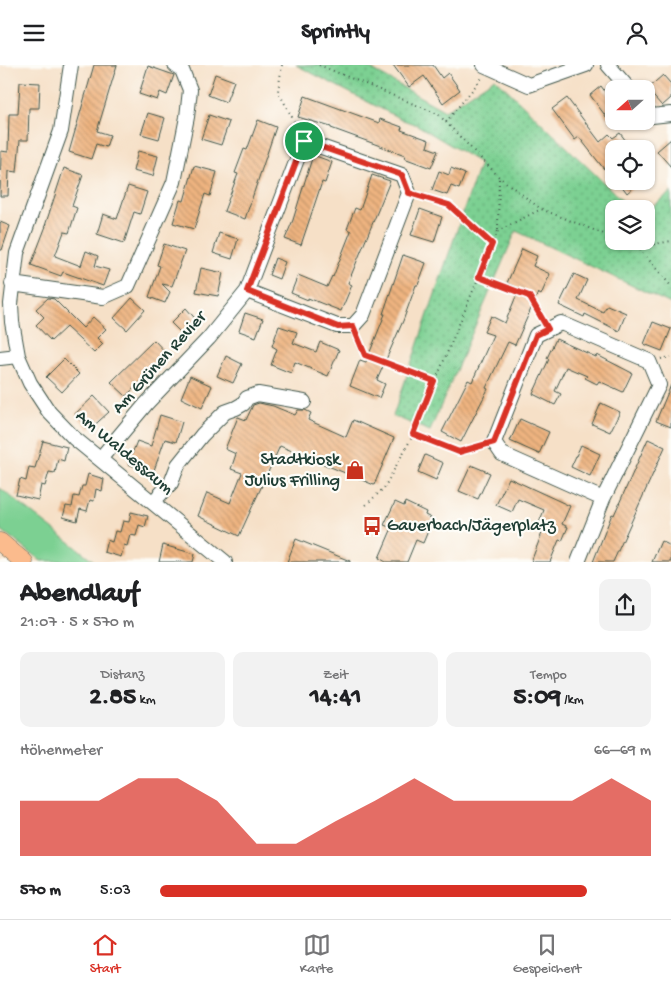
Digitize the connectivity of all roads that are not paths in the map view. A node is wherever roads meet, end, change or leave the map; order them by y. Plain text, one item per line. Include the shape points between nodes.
1 (71, 65) edge
2 (175, 65) edge
3 (586, 65) edge
4 (608, 65) edge
5 (487, 67) edge
6 (621, 80) edge
7 (671, 114) edge
8 (655, 116) edge
9 (12, 284) junction
10 (247, 291) junction
11 (18, 356) junction
12 (0, 359) edge
13 (304, 402) dead end
14 (100, 459) junction
15 (603, 499) junction
16 (153, 502) junction
17 (0, 542) edge
18 (24, 561) edge
19 (225, 561) edge
20 (578, 561) edge

1 - 9 street, Am Waldessaum via 61,131 17,253
2 - 9 street via 182,70 190,90 180,154 174,181 128,286 103,297
3 - 5 street via 529,85
4 - 6 street
7 - 8 street
9 - 11 street, Am Waldessaum via 12,322
10 - 10 street, Am Grünen Revier via 304,141 402,175 409,193 363,315 353,326 338,327
10 - 14 street, Am Grünen Revier
11 - 12 street
11 - 14 street, Am Waldessaum via 30,383 49,412
13 - 16 street via 258,394 247,398 202,435 178,465 171,483
14 - 16 street, Am Waldessaum
15 - 15 street via 502,454 494,442 536,335 561,323 649,361 659,385
15 - 20 street
16 - 19 street, Am Waldessaum
17 - 18 main road

